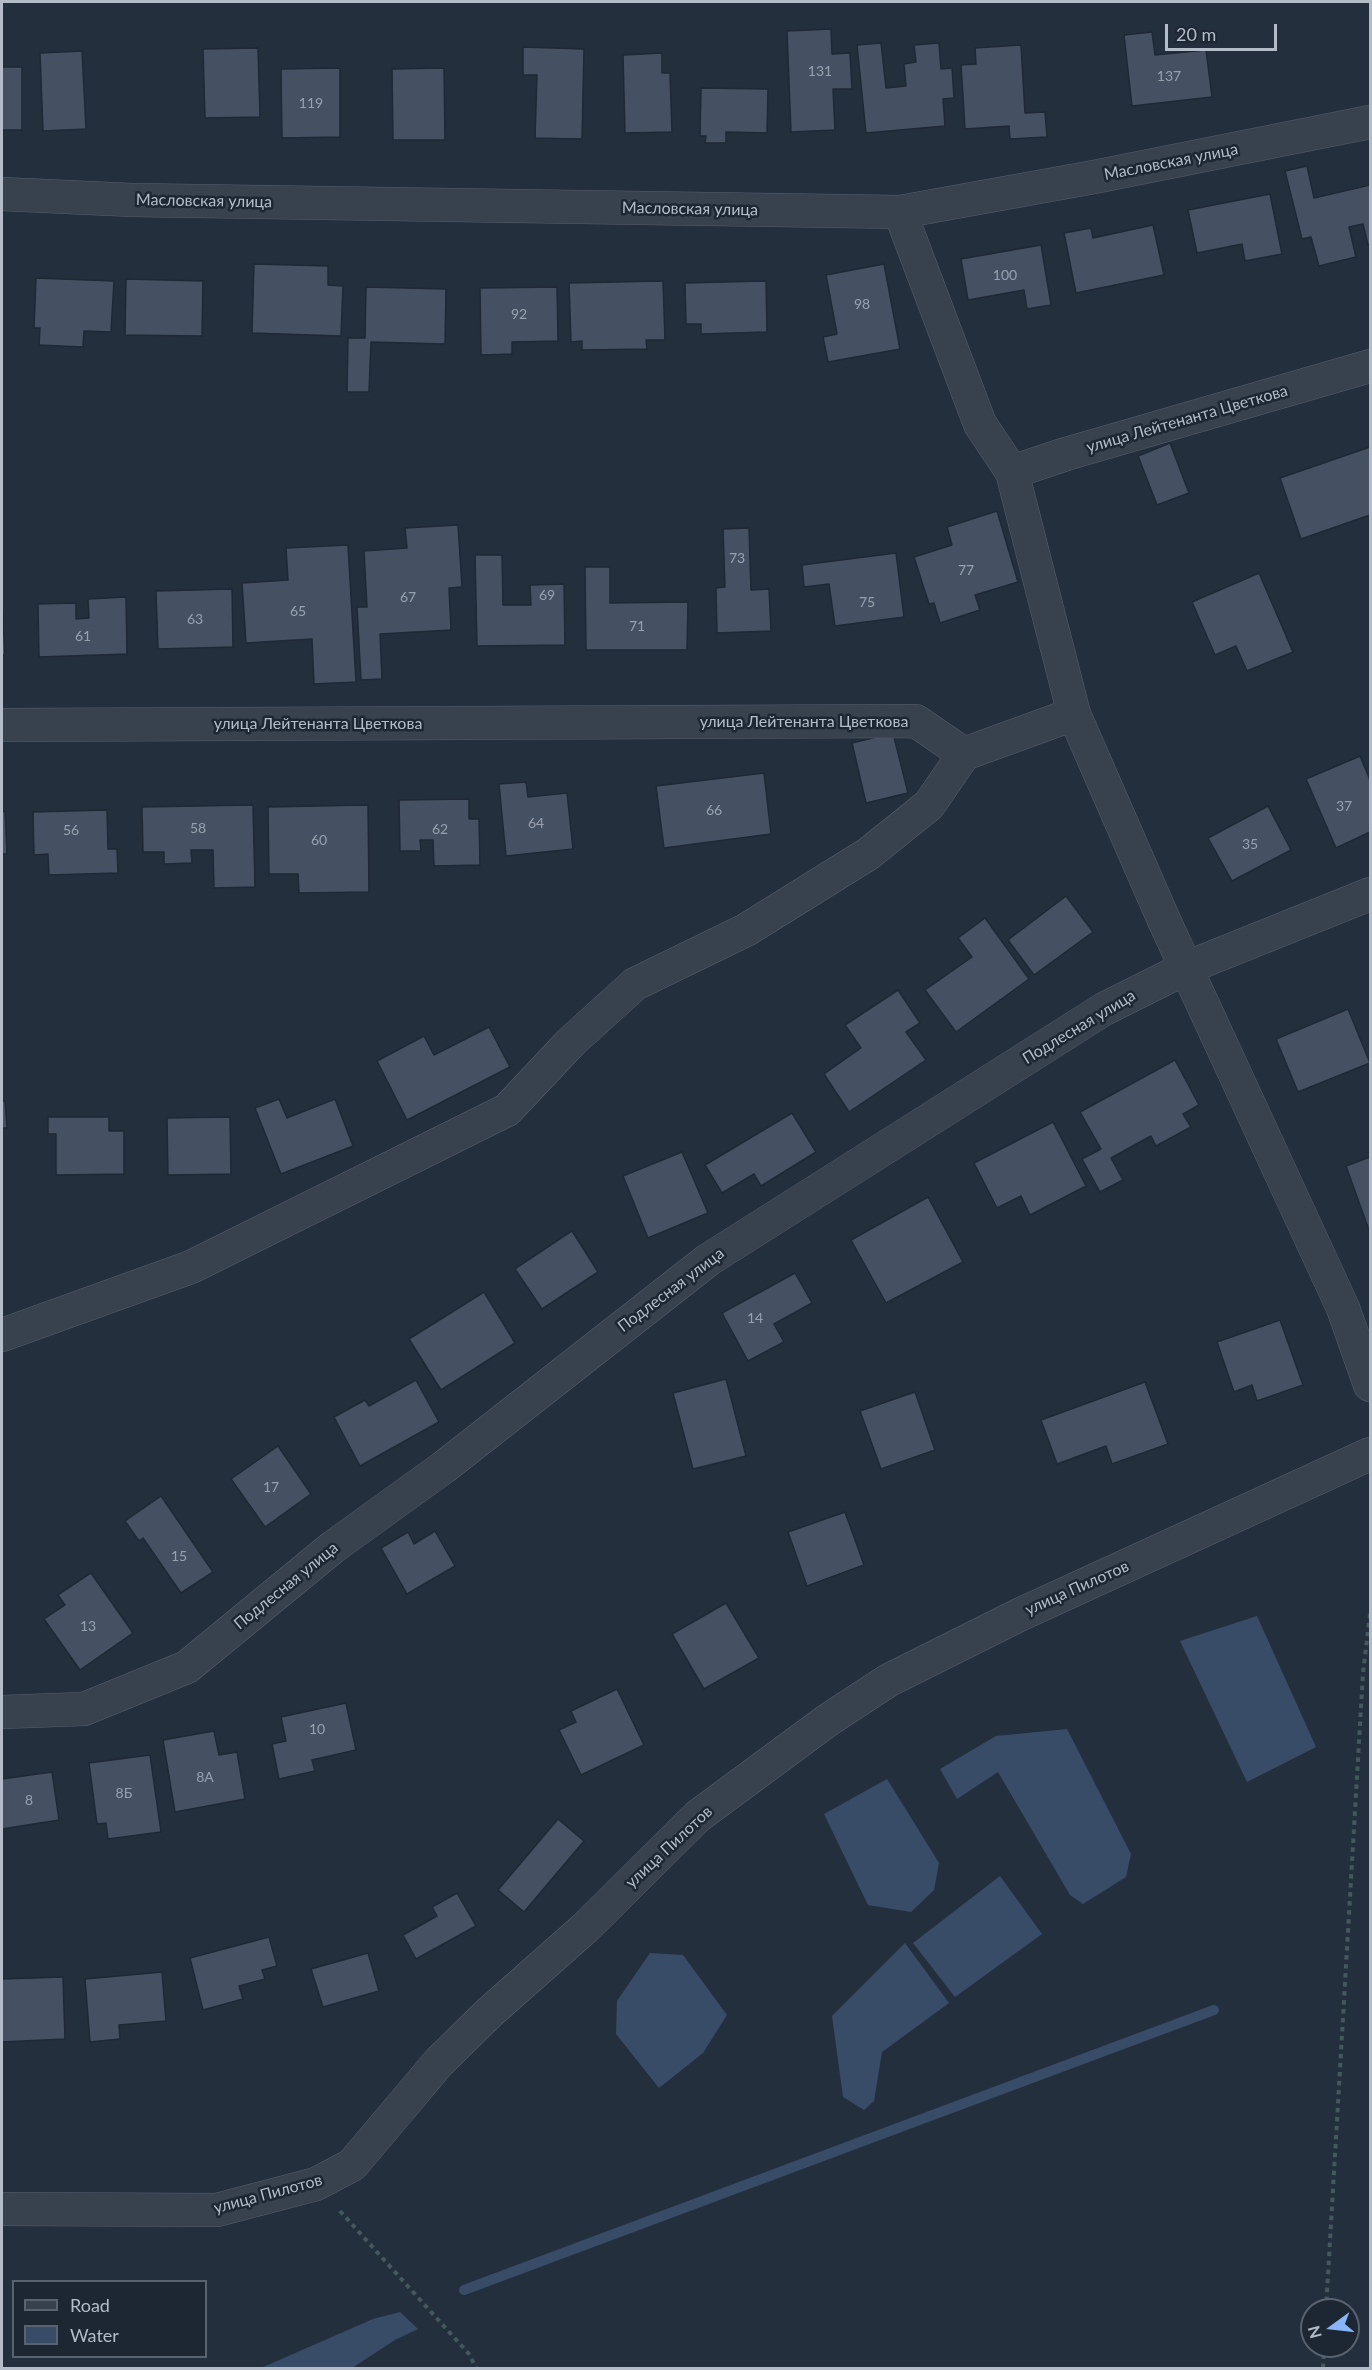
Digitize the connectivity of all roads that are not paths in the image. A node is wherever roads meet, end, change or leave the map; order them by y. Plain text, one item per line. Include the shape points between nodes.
1 (1371, 122) edge
2 (2, 194) edge
3 (900, 212) junction
4 (1371, 366) edge
5 (1012, 472) junction
6 (1074, 714) junction
7 (2, 725) edge
8 (964, 754) junction
9 (1371, 894) edge
10 (1186, 968) junction
11 (2, 1335) edge
12 (1371, 1385) edge
13 (1371, 1454) edge
14 (2, 1712) edge
15 (2, 2209) edge

1 - 3 street, Масловская улица
2 - 3 street, Масловская улица via 144,200
3 - 5 street via 980,424
4 - 5 street, улица Лейтенанта Цветкова
5 - 6 street
6 - 8 street
6 - 10 street
7 - 8 street, улица Лейтенанта Цветкова via 916,722
8 - 11 street via 929,805 868,854 746,930 635,984 571,1042 507,1110 191,1267
9 - 10 street, Подлесная улица
10 - 12 street via 1343,1308
10 - 14 street, Подлесная улица via 1104,1010 708,1260 444,1467 333,1547 188,1667 84,1709
13 - 15 street, улица Пилотов via 1019,1615 889,1680 828,1720 698,1816 585,1928 440,2062 352,2165 316,2184 217,2210

